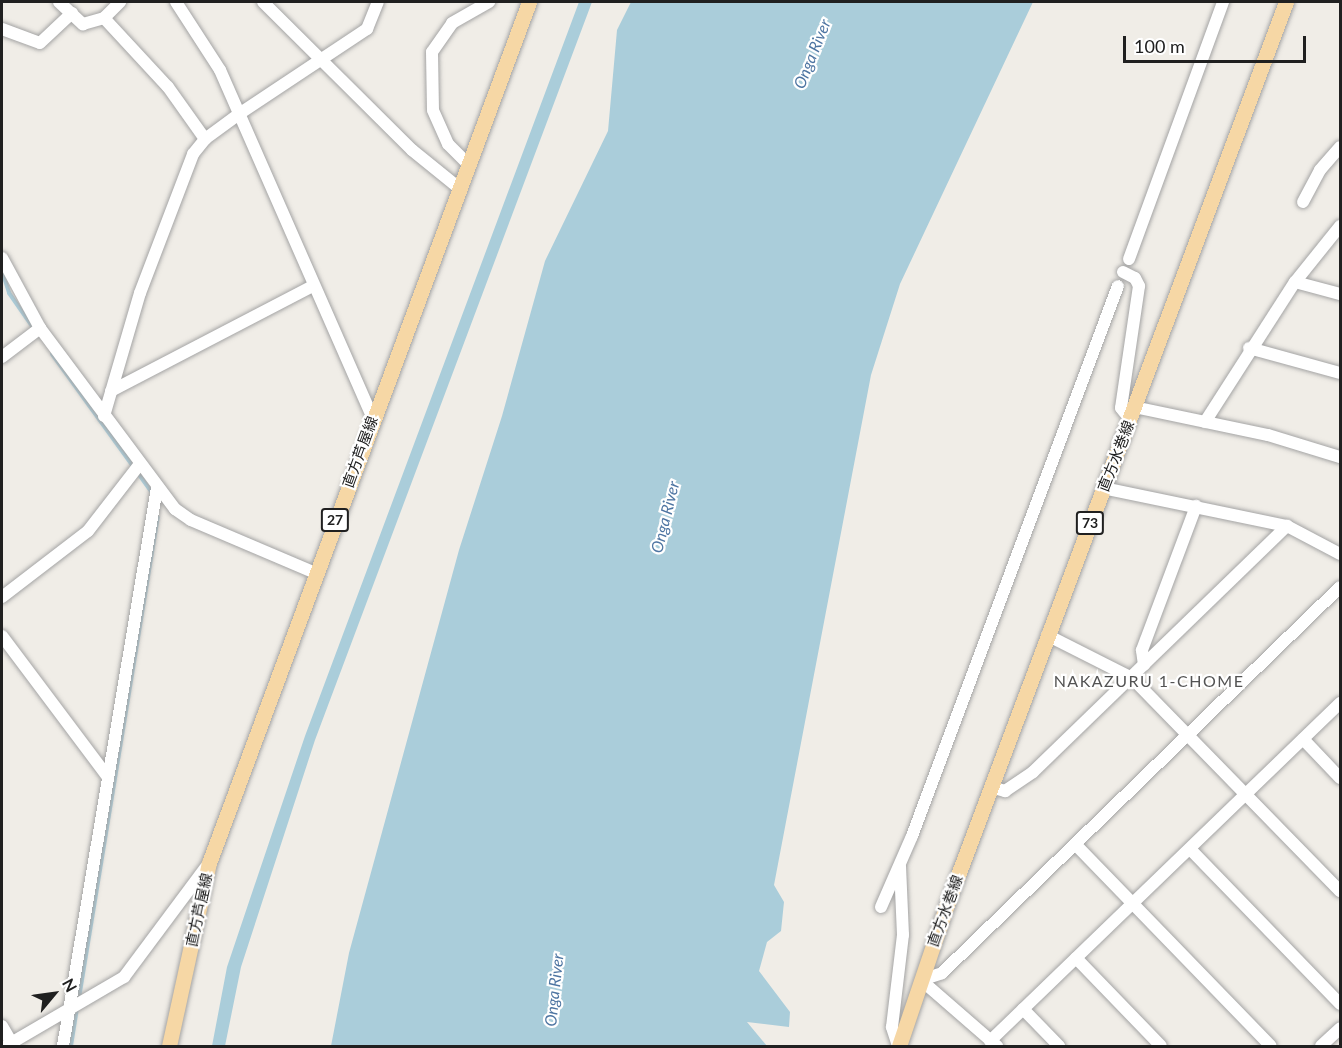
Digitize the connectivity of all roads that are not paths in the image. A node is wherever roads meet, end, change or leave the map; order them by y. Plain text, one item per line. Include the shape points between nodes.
1 (59, 2) edge
2 (120, 2) edge
3 (176, 2) edge
4 (263, 2) edge
5 (364, 2) edge
6 (489, 2) edge
7 (529, 2) edge
8 (1222, 2) edge
9 (1286, 2) edge
10 (376, 7) edge
11 (72, 14) junction
12 (104, 18) junction
13 (2, 31) edge
14 (321, 58) junction
15 (239, 114) junction
16 (205, 139) junction
17 (1341, 147) edge
18 (468, 165) junction
19 (459, 188) junction
20 (1303, 201) dead end
21 (1341, 226) edge
22 (2, 258) edge
23 (1128, 258) dead end
24 (1123, 272) dead end
25 (1295, 282) junction
26 (314, 286) junction
27 (1118, 286) dead end
28 (1341, 294) edge
29 (40, 328) junction
30 (1249, 348) junction
31 (2, 357) edge
32 (1341, 372) edge
33 (111, 391) junction
34 (1132, 413) junction
35 (104, 416) junction
36 (372, 417) junction
37 (1205, 422) junction
38 (1341, 458) edge
39 (139, 465) junction
40 (157, 488) junction
41 (1103, 488) junction
42 (1196, 506) junction
43 (1287, 526) junction
44 (1341, 554) edge
45 (315, 573) junction
46 (1341, 587) edge
47 (2, 597) edge
48 (1047, 635) junction
49 (2, 636) edge
50 (1144, 666) junction
51 (1132, 678) junction
52 (1341, 703) edge
53 (1188, 734) junction
54 (1303, 739) junction
55 (108, 777) junction
56 (1341, 778) edge
57 (991, 787) junction
58 (1246, 794) junction
59 (1075, 844) junction
60 (1190, 849) junction
61 (209, 863) junction
62 (900, 864) junction
63 (1341, 891) edge
64 (1132, 903) junction
65 (881, 907) dead end
66 (1076, 958) junction
67 (921, 980) junction
68 (1341, 1005) edge
69 (1023, 1009) junction
70 (68, 1011) junction
71 (2, 1026) edge
72 (1341, 1028) edge
73 (993, 1044) edge
74 (9, 1045) edge
75 (63, 1047) edge
76 (169, 1047) edge
77 (899, 1047) edge
78 (1059, 1047) edge
79 (1161, 1047) edge
80 (1271, 1047) edge
81 (1321, 1047) edge

1 - 11 street
2 - 12 street
3 - 15 street via 220,70
4 - 14 street
5 - 10 street
6 - 18 street via 452,23 432,52 433,110 448,144
7 - 18 main road, 直方芦屋線 / 27
8 - 23 street
9 - 34 main road, 直方水巻線 / 73
10 - 14 street via 367,29
11 - 12 street via 83,24
11 - 13 street via 40,43
12 - 16 street via 168,87
14 - 15 street
14 - 19 street via 412,150
15 - 16 street
15 - 26 street
16 - 33 street via 194,154 140,293
17 - 20 street via 1320,170
18 - 19 main road, 直方芦屋線 / 27
19 - 36 main road, 直方芦屋線 / 27
21 - 25 street
22 - 29 street
24 - 34 street via 1135,278 1138,286 1121,408
25 - 28 street
25 - 30 street
26 - 33 street
26 - 36 street
27 - 62 street
29 - 31 street
29 - 35 street
30 - 32 street
30 - 37 street
33 - 35 street
34 - 37 street
34 - 41 main road, 直方水巻線 / 73
35 - 39 street
36 - 45 main road, 直方芦屋線 / 27
37 - 38 street via 1268,435
39 - 40 street
39 - 47 street via 88,531
40 - 45 street via 190,520
40 - 55 street
41 - 42 street
41 - 48 main road, 直方水巻線 / 73
42 - 43 street
42 - 50 street via 1142,650
43 - 44 street
43 - 50 street
45 - 61 main road, 直方芦屋線 / 27
46 - 53 street
48 - 51 street
48 - 57 main road, 直方水巻線 / 73
49 - 55 street
50 - 51 street
51 - 53 street
51 - 57 street via 1020,784 1005,790
52 - 54 street
53 - 58 street
53 - 59 street
54 - 56 street
54 - 58 street
55 - 70 street
57 - 67 main road, 直方水巻線 / 73
58 - 60 street
58 - 63 street
59 - 64 street
59 - 67 street via 942,973
60 - 64 street
60 - 68 street
61 - 70 street via 132,969
61 - 76 main road, 直方芦屋線 / 27
62 - 65 street
62 - 77 street via 903,935 892,1027
64 - 66 street
64 - 80 street
66 - 69 street
66 - 79 street
67 - 73 street
67 - 77 main road, 直方水巻線 / 73
69 - 73 street
69 - 78 street
70 - 74 street
70 - 75 street
71 - 74 street
72 - 81 street

